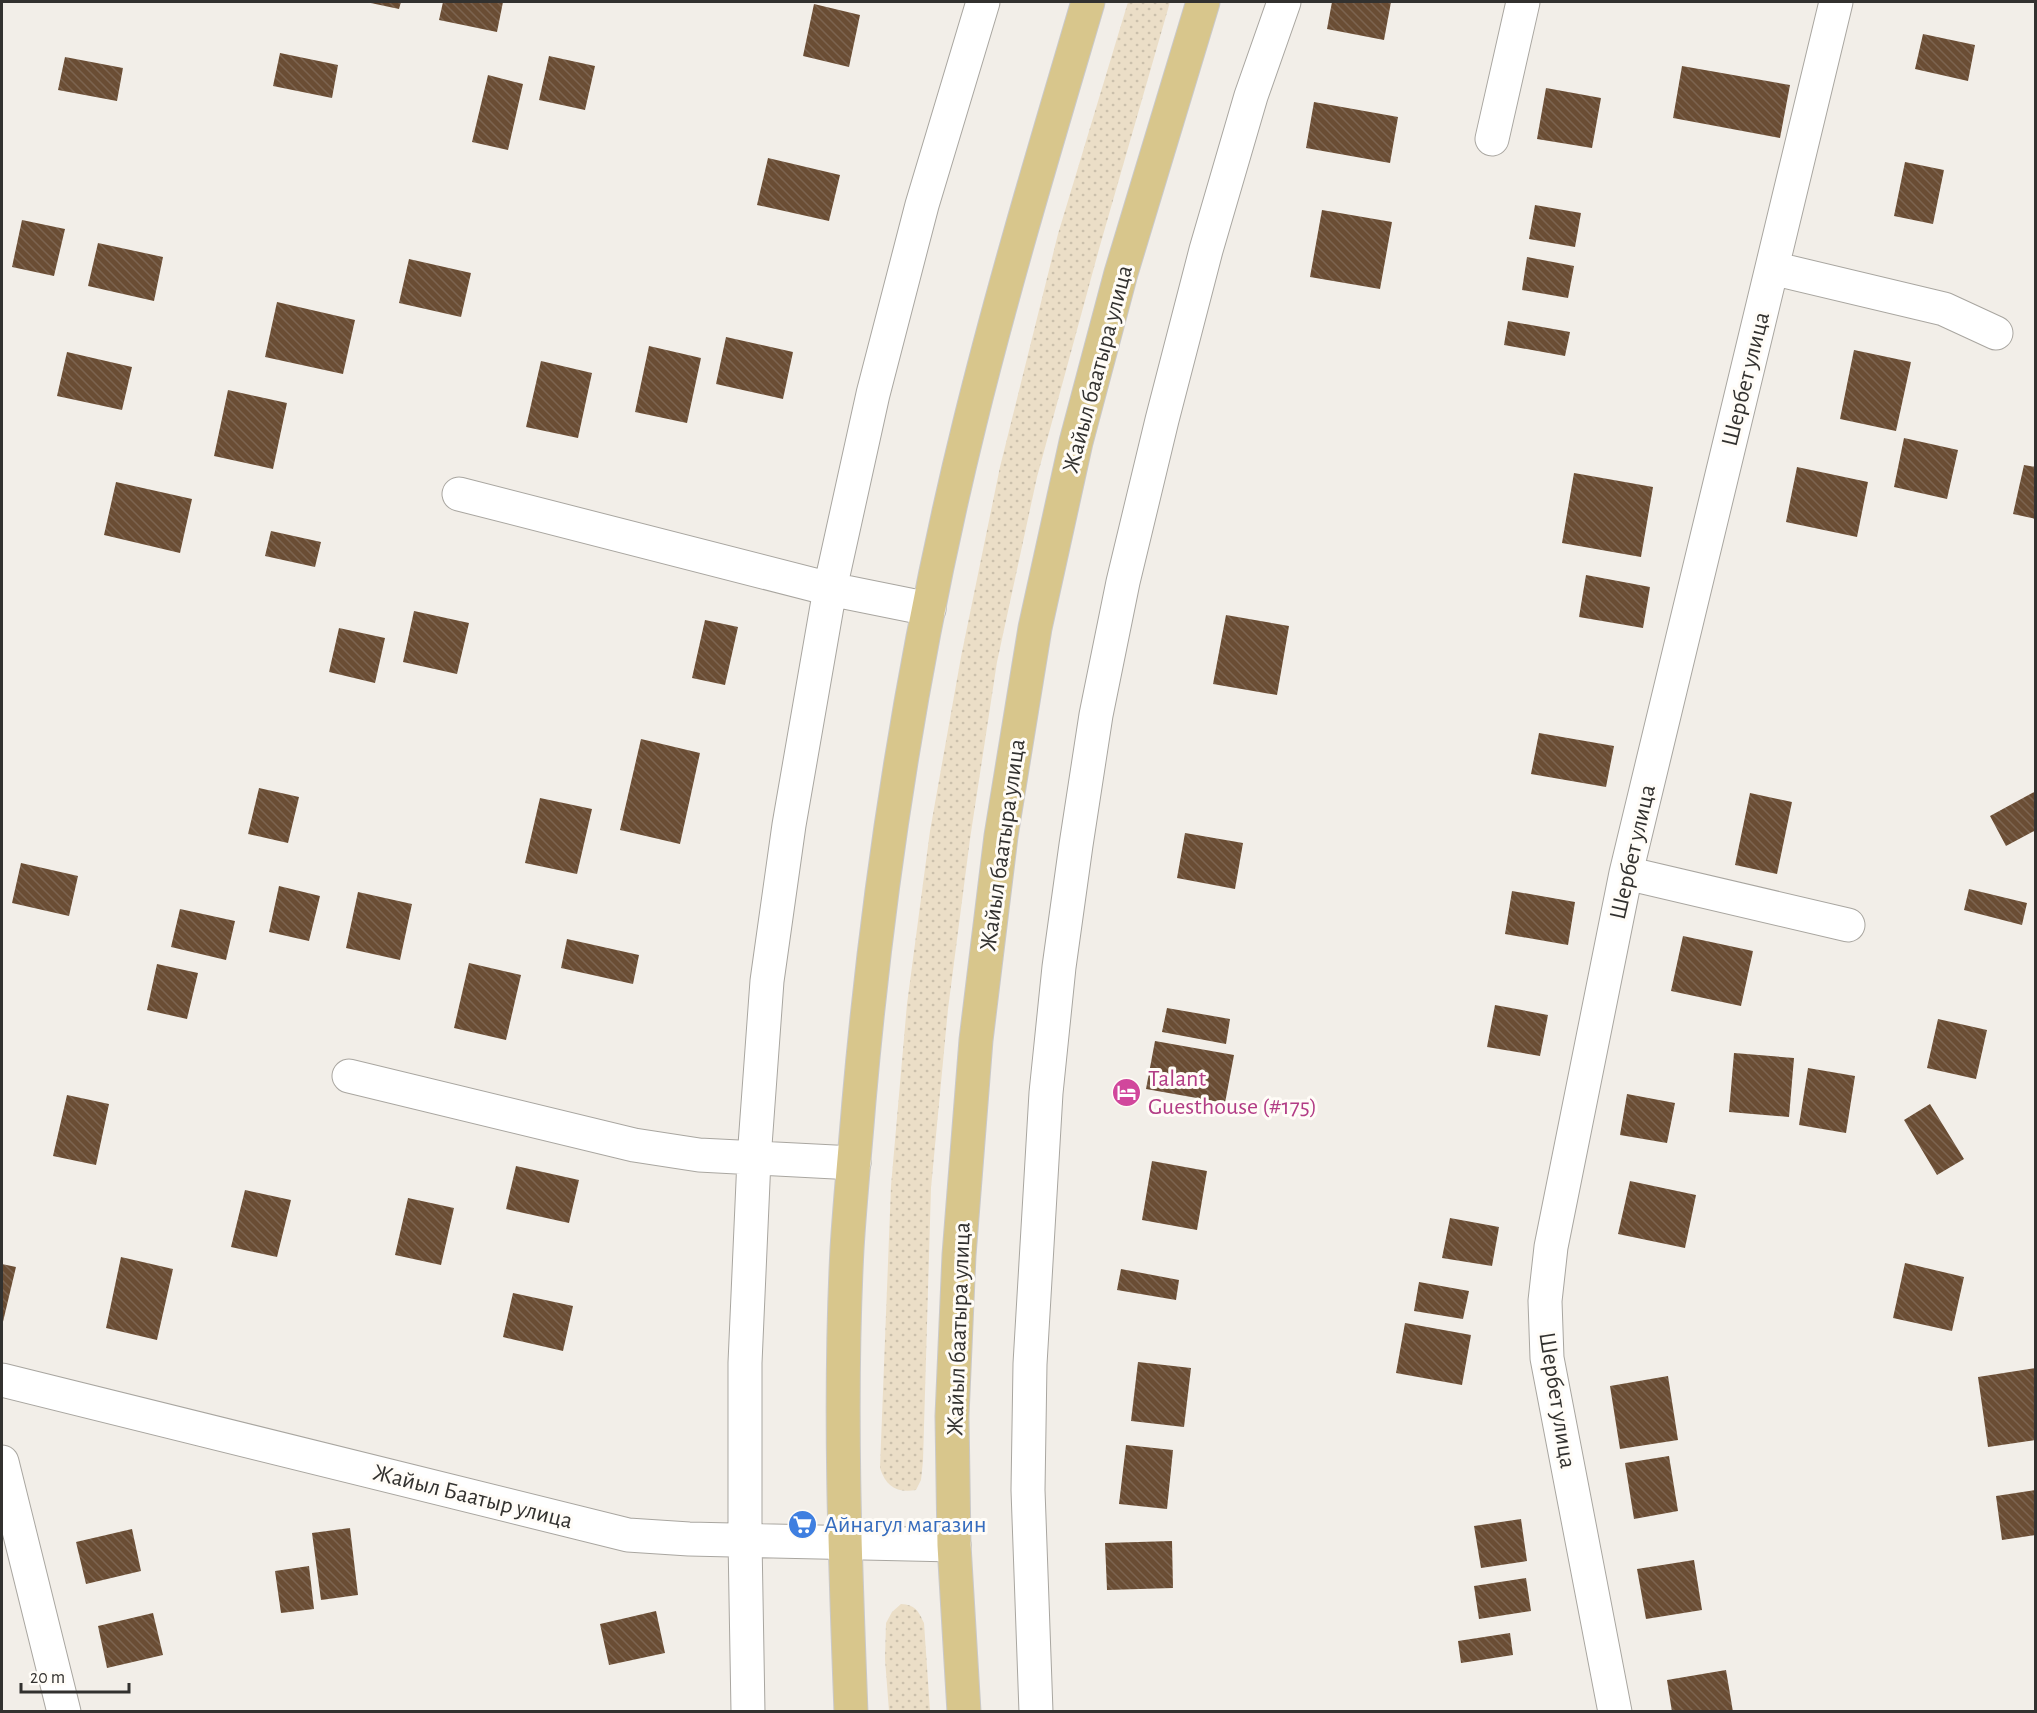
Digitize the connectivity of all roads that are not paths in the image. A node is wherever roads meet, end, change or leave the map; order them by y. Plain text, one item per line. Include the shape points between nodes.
1 (1088, 2) edge
2 (1203, 2) edge
3 (1284, 2) edge
4 (1523, 2) edge
5 (1836, 2) edge
6 (974, 4) edge
7 (1492, 139) dead end
8 (1772, 268) junction
9 (1996, 333) dead end
10 (459, 494) dead end
11 (830, 589) junction
12 (929, 609) junction
13 (1626, 873) junction
14 (1848, 925) dead end
15 (349, 1076) dead end
16 (754, 1159) junction
17 (854, 1163) junction
18 (2, 1380) edge
19 (2, 1462) edge
20 (745, 1540) junction
21 (844, 1543) junction
22 (954, 1545) junction
23 (64, 1712) edge
24 (748, 1712) edge
25 (851, 1712) edge
26 (964, 1712) edge
27 (1036, 1712) edge
28 (1615, 1712) edge

1 - 12 main road via 969,424
2 - 22 main road, Жайыл баатыра улица via 1120,273 1076,442 1035,628 1001,836 975,1040 959,1255 952,1416
3 - 27 street via 1251,96 1209,239 1162,420 1123,582 1096,716 1076,845 1046,1093 1030,1364 1028,1490
4 - 7 street
5 - 8 street, Шербет улица
6 - 11 street via 882,360
8 - 9 street via 1944,309
8 - 13 street, Шербет улица
10 - 11 street
11 - 12 street
11 - 16 street via 789,825 767,981
12 - 17 main road via 892,818 868,1000
13 - 14 street
13 - 28 street, Шербет улица via 1551,1247 1545,1301 1547,1358
15 - 16 street via 634,1145
16 - 17 street
16 - 20 street via 745,1363
17 - 21 main road via 846,1285
18 - 20 street, Жайыл Баатыр улица via 628,1534
19 - 23 street
20 - 21 street, Жайыл Баатыр улица
20 - 24 street
21 - 22 street, Жайыл Баатыр улица
21 - 25 main road
22 - 26 main road, Жайыл баатыра улица

